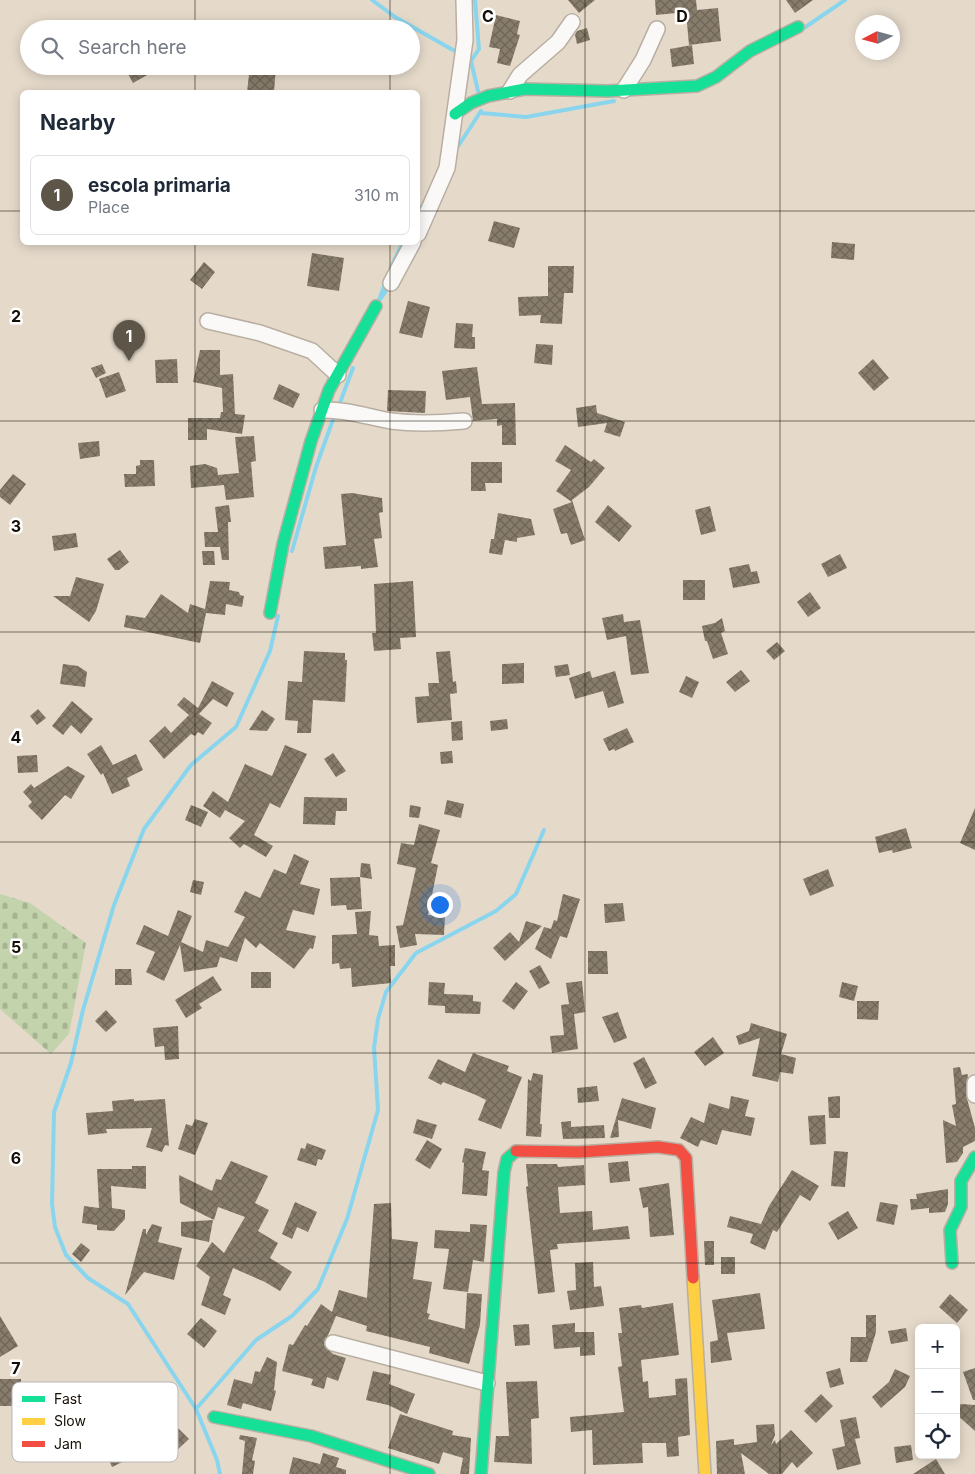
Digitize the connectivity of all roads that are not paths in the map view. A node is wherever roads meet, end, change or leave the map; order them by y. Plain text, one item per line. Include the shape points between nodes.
1 (464, 0) edge
2 (572, 22) dead end
3 (798, 26) dead end
4 (658, 29) dead end
5 (624, 90) junction
6 (510, 91) junction
7 (455, 114) junction
8 (420, 229) edge
9 (411, 245) edge
10 (391, 283) dead end
11 (376, 306) dead end
12 (208, 321) dead end
13 (338, 375) junction
14 (322, 410) junction
15 (464, 421) dead end
16 (270, 613) dead end
17 (975, 1083) edge
18 (975, 1095) edge
19 (975, 1156) edge
20 (952, 1263) dead end
21 (333, 1343) dead end
22 (487, 1383) junction
23 (214, 1417) dead end
24 (429, 1474) edge
25 (481, 1474) edge
26 (705, 1474) edge

1 - 7 street via 465,40
2 - 6 street via 558,42 520,75
3 - 5 street via 744,55 723,74 698,86
4 - 5 street
5 - 6 street via 558,88
6 - 7 street via 484,96
7 - 8 street via 447,168
9 - 10 street
11 - 13 street
12 - 13 street via 260,333 312,351
13 - 14 street
14 - 15 street via 337,409 410,422
14 - 16 street via 282,544
17 - 18 street
19 - 20 street via 961,1181 961,1207 950,1230
21 - 22 street
22 - 25 street
22 - 26 street via 503,1182 511,1152 658,1147 679,1150 686,1158 688,1178
23 - 24 street via 311,1436

